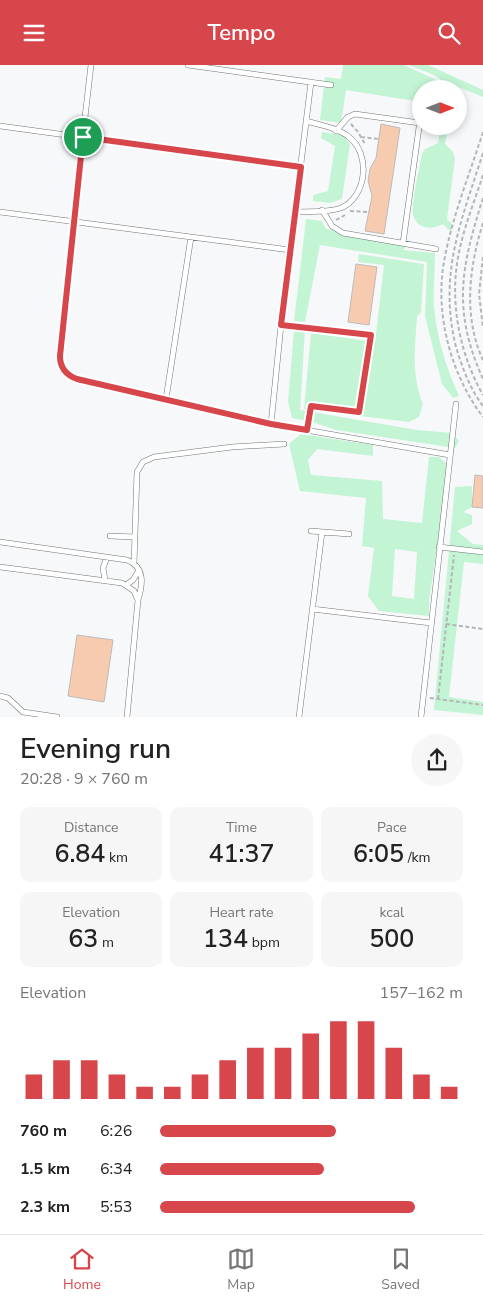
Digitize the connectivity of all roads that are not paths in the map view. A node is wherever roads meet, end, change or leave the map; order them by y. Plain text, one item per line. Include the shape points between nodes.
1 (91, 65) edge
2 (188, 65) edge
3 (311, 82) junction
4 (331, 85) dead end
5 (306, 121) junction
6 (412, 122) edge
7 (0, 126) edge
8 (339, 132) junction
9 (418, 135) edge
10 (83, 137) junction
11 (301, 167) junction
12 (322, 210) junction
13 (0, 212) edge
14 (295, 212) junction
15 (73, 222) junction
16 (191, 237) junction
17 (403, 243) junction
18 (436, 249) dead end
19 (290, 250) junction
20 (281, 325) junction
21 (371, 335) road end
22 (166, 399) junction
23 (456, 404) dead end
24 (271, 424) junction
25 (284, 444) dead end
26 (450, 455) junction
27 (311, 531) dead end
28 (322, 532) junction
29 (349, 534) dead end
30 (110, 536) dead end
31 (135, 537) junction
32 (0, 542) edge
33 (439, 547) junction
34 (483, 552) edge
35 (108, 557) junction
36 (134, 563) junction
37 (0, 567) edge
38 (139, 569) junction
39 (105, 580) junction
40 (126, 585) junction
41 (138, 600) junction
42 (312, 609) junction
43 (431, 623) junction
44 (0, 696) edge
45 (57, 717) edge
46 (127, 717) edge
47 (300, 717) edge
48 (421, 717) edge

1 - 10 lane
2 - 3 lane
3 - 4 lane
3 - 5 lane
5 - 8 lane
5 - 11 lane
6 - 8 lane via 355,114 348,117
7 - 10 lane
8 - 12 lane via 358,146 363,160 362,175 354,199 347,205
9 - 17 lane
10 - 11 lane
10 - 15 lane
11 - 14 lane
12 - 14 lane
12 - 17 lane via 339,232
13 - 15 lane
14 - 19 lane
15 - 16 lane
15 - 22 lane via 60,356 63,369 77,379
16 - 19 lane
16 - 22 lane
17 - 18 lane
19 - 20 lane
20 - 21 lane
20 - 24 lane
22 - 24 lane
23 - 26 lane
24 - 26 lane
25 - 31 lane via 206,449 148,459 137,472
26 - 33 lane
27 - 28 lane
28 - 29 lane
28 - 42 lane
30 - 31 lane
31 - 36 lane
32 - 35 lane
33 - 34 lane
33 - 43 lane
35 - 36 lane
35 - 39 lane via 103,568
36 - 38 lane
37 - 39 lane
38 - 40 lane
38 - 41 lane via 142,579
39 - 40 lane
40 - 41 lane
41 - 46 lane
42 - 43 lane
42 - 47 lane
43 - 48 lane
44 - 45 lane via 8,697 23,712

